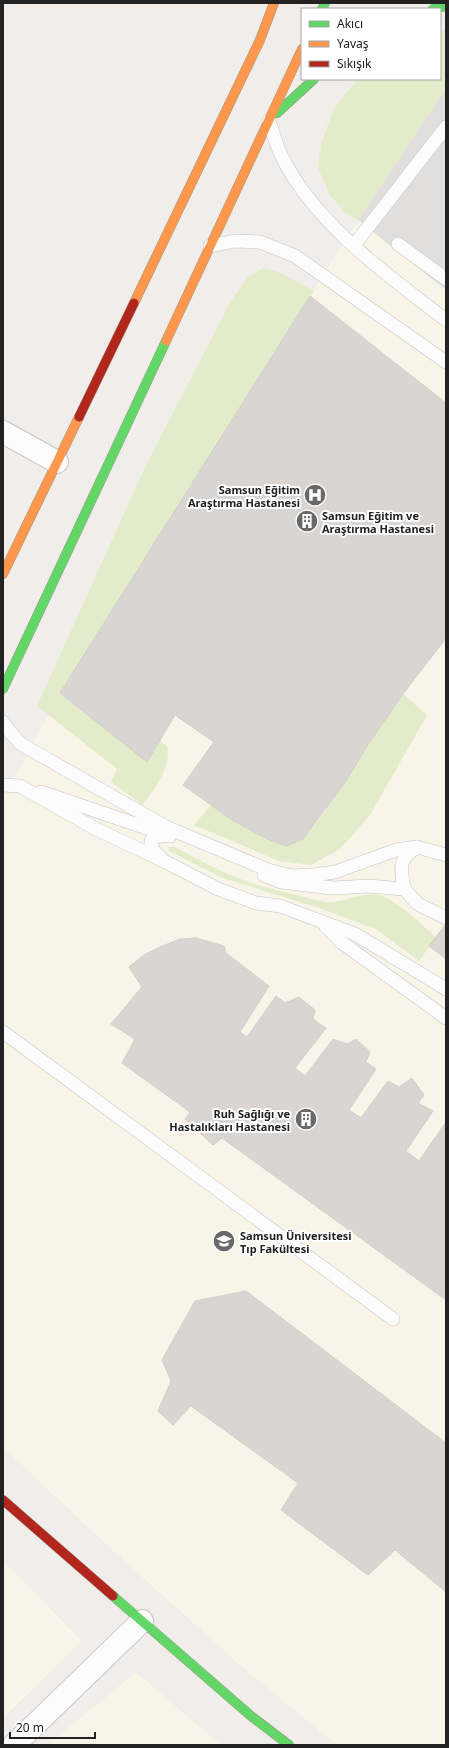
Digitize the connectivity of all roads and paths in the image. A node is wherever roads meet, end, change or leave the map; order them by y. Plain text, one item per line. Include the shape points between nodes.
1 (274, 3) edge
2 (301, 51) edge
3 (313, 80) edge
4 (269, 121) junction
5 (446, 127) edge
6 (354, 244) junction
7 (398, 244) dead end
8 (210, 246) junction
9 (446, 279) edge
10 (446, 320) edge
11 (446, 362) edge
12 (3, 432) edge
13 (57, 462) junction
14 (3, 574) edge
15 (3, 689) edge
16 (3, 722) edge
17 (3, 785) edge
18 (20, 786) junction
19 (167, 835) junction
20 (417, 847) junction
21 (446, 855) edge
22 (162, 860) junction
23 (404, 889) junction
24 (446, 918) edge
25 (323, 923) junction
26 (446, 989) edge
27 (446, 1018) edge
28 (3, 1032) edge
29 (392, 1319) dead end
30 (3, 1500) edge
31 (142, 1621) junction
32 (14, 1745) edge
33 (289, 1745) edge

1 - 13 street via 260,40
2 - 4 street
3 - 4 street
4 - 6 lane via 281,155 301,188 329,223
4 - 8 street
5 - 6 lane
6 - 10 lane via 392,279
7 - 9 lane
8 - 11 lane via 235,241 260,242 295,256
8 - 15 street
12 - 13 street
13 - 14 street
16 - 20 lane via 21,744 166,827 268,870 292,876 335,872 396,850
17 - 18 lane
18 - 19 lane
18 - 22 lane via 96,829
19 - 22 lane via 150,841
19 - 23 lane via 281,882 333,888 368,886
20 - 21 lane
20 - 23 lane via 406,855 401,866
22 - 25 lane via 218,889 256,903 280,906
23 - 24 lane via 418,904
25 - 26 lane via 355,934
25 - 27 lane via 341,942
28 - 29 lane
30 - 31 street
31 - 32 street
31 - 33 street via 251,1716

